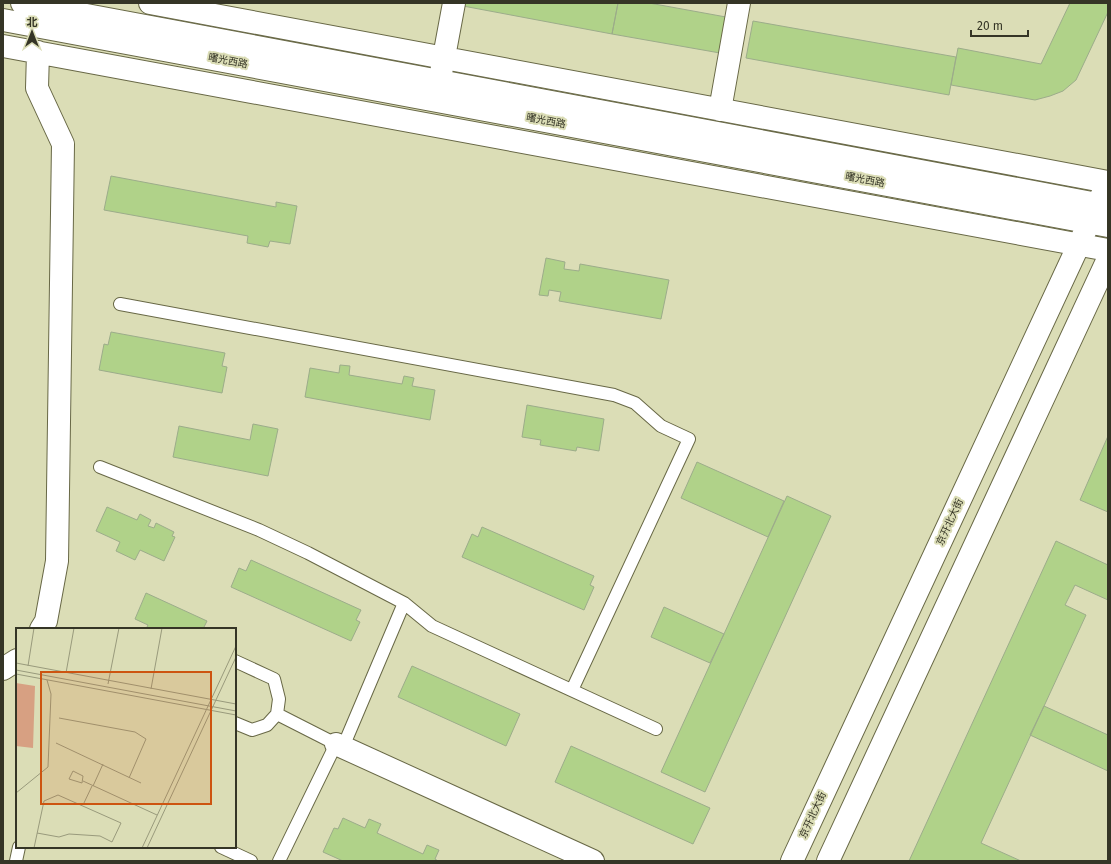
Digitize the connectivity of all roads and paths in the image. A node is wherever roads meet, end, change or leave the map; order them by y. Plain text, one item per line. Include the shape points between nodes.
1 (22, 3) edge
2 (454, 3) edge
3 (739, 3) edge
4 (158, 4) edge
5 (3, 20) edge
6 (3, 46) edge
7 (38, 52) junction
8 (444, 58) junction
9 (440, 80) junction
10 (720, 110) junction
11 (1108, 182) edge
12 (1101, 214) edge
13 (1079, 245) junction
14 (1108, 250) edge
15 (1108, 259) edge
16 (120, 304) dead end
17 (100, 467) dead end
18 (404, 603) junction
19 (42, 628) edge
20 (16, 661) edge
21 (236, 661) edge
22 (3, 669) edge
23 (572, 690) junction
24 (277, 714) junction
25 (236, 723) edge
26 (656, 729) dead end
27 (339, 746) junction
28 (19, 848) edge
29 (223, 848) edge
30 (16, 861) edge
31 (251, 861) edge
32 (279, 861) edge
33 (594, 861) edge
34 (792, 861) edge
35 (828, 861) edge

1 - 9 main road, 曙光西路
2 - 8 main road
3 - 10 main road
4 - 8 main road
5 - 12 main road, 曙光西路
6 - 7 main road
7 - 13 main road
7 - 19 main road via 37,88 63,144 57,561 46,621
8 - 9 main road
8 - 10 main road
9 - 12 main road, 曙光西路
10 - 11 main road
11 - 12 main road, 京开北大街
12 - 13 main road, 京开北大街
13 - 14 main road
13 - 34 main road, 京开北大街
15 - 35 main road
16 - 23 lane via 614,395 635,403 661,426 689,439
17 - 18 lane via 259,530
18 - 23 lane via 432,626
18 - 27 lane
20 - 22 main road
21 - 24 lane via 274,679 279,699
23 - 26 lane
24 - 25 lane via 267,726 252,730
24 - 27 lane
27 - 32 lane
27 - 33 main road
28 - 30 lane
29 - 31 lane

